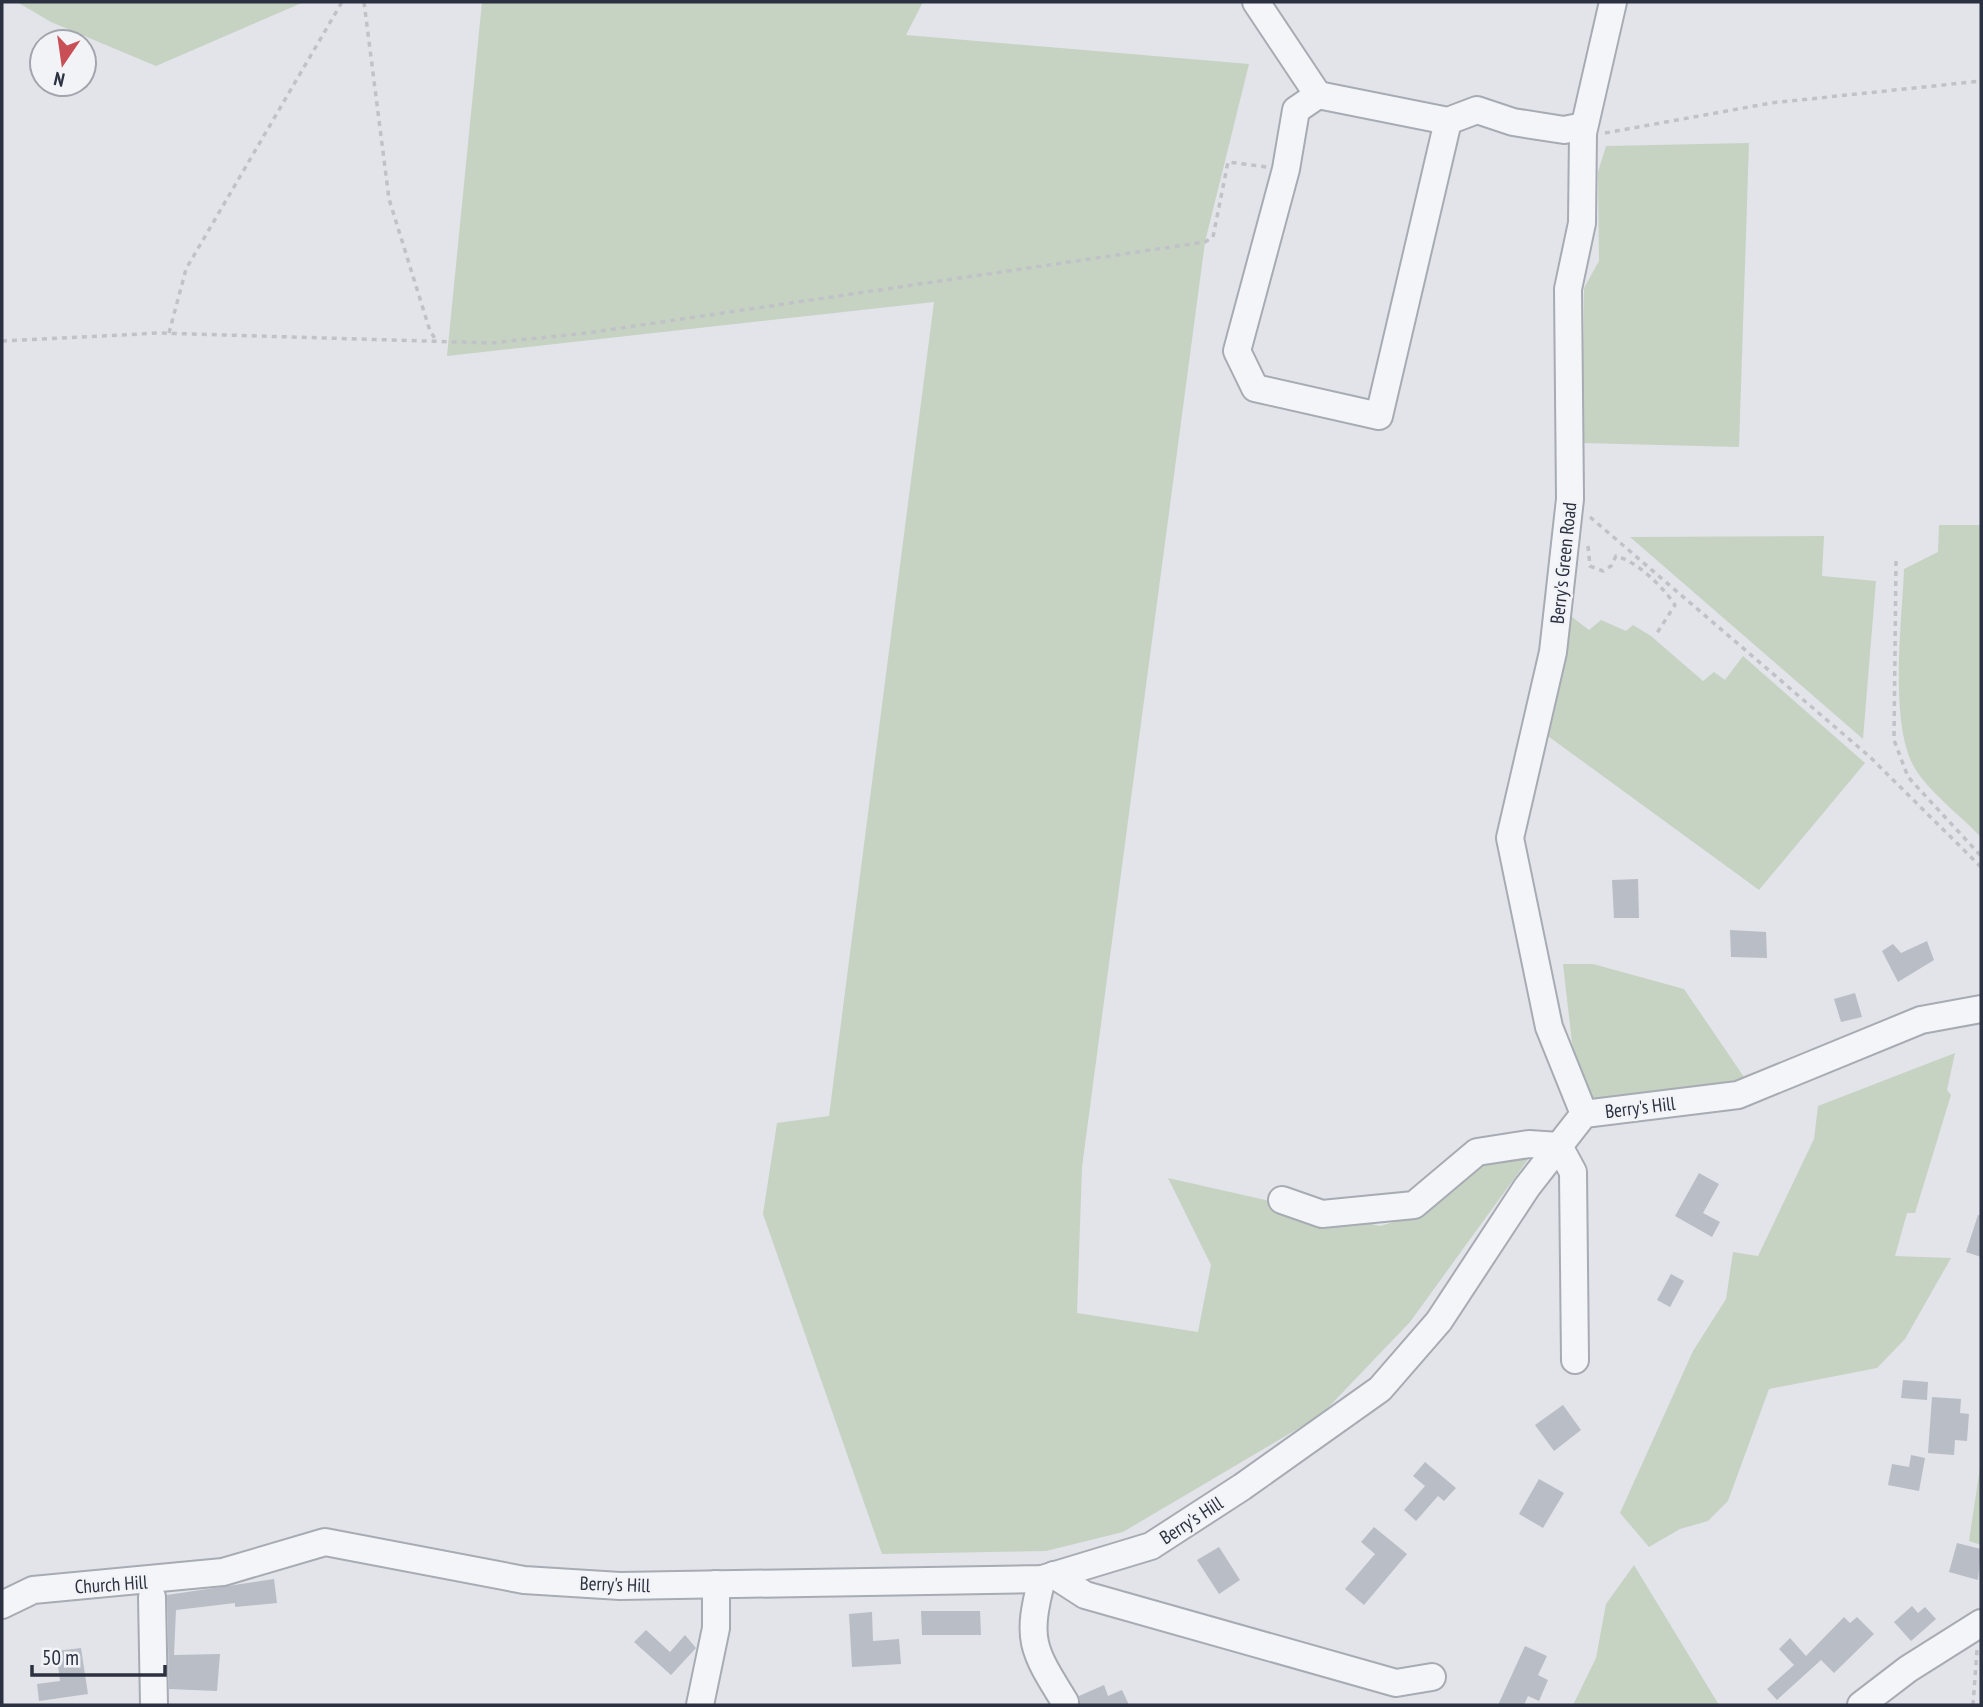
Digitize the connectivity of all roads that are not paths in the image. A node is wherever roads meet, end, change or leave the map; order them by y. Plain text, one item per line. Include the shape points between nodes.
1 (1256, 2) edge
2 (1614, 2) edge
3 (1318, 95) junction
4 (1448, 121) junction
5 (1583, 130) junction
6 (1981, 1009) edge
7 (1584, 1114) junction
8 (1559, 1146) junction
9 (1282, 1200) dead end
10 (1575, 1360) dead end
11 (223, 1572) joint
12 (1048, 1577) junction
13 (716, 1584) junction
14 (152, 1597) dead end
15 (2, 1605) edge
16 (1979, 1635) edge
17 (1432, 1676) dead end
18 (1066, 1702) dead end
19 (154, 1705) edge
20 (700, 1705) edge
21 (1861, 1705) edge

1 - 3 street
2 - 5 street, Berry's Green Road
3 - 4 street
3 - 4 street via 1296,110 1286,169 1237,351 1255,388 1379,416
4 - 5 street via 1477,110 1513,122
5 - 7 street, Berry's Green Road via 1581,223 1568,289 1570,499 1553,652 1510,838 1549,1027
6 - 7 street, Berry's Hill via 1921,1020 1738,1095
7 - 8 street, Berry's Hill
8 - 9 street via 1530,1144 1477,1152 1414,1205 1322,1214
8 - 10 street via 1573,1172
8 - 12 street, Berry's Hill via 1440,1321 1380,1389 1151,1546
11 - 13 street, Berry's Hill via 326,1542 524,1580 620,1586
11 - 15 street, Church Hill via 33,1590
12 - 13 street, Berry's Hill
12 - 17 street via 1085,1595 1396,1683
12 - 18 street via 1034,1610 1032,1642
13 - 20 street via 716,1628
14 - 19 street
16 - 21 street via 1908,1669

